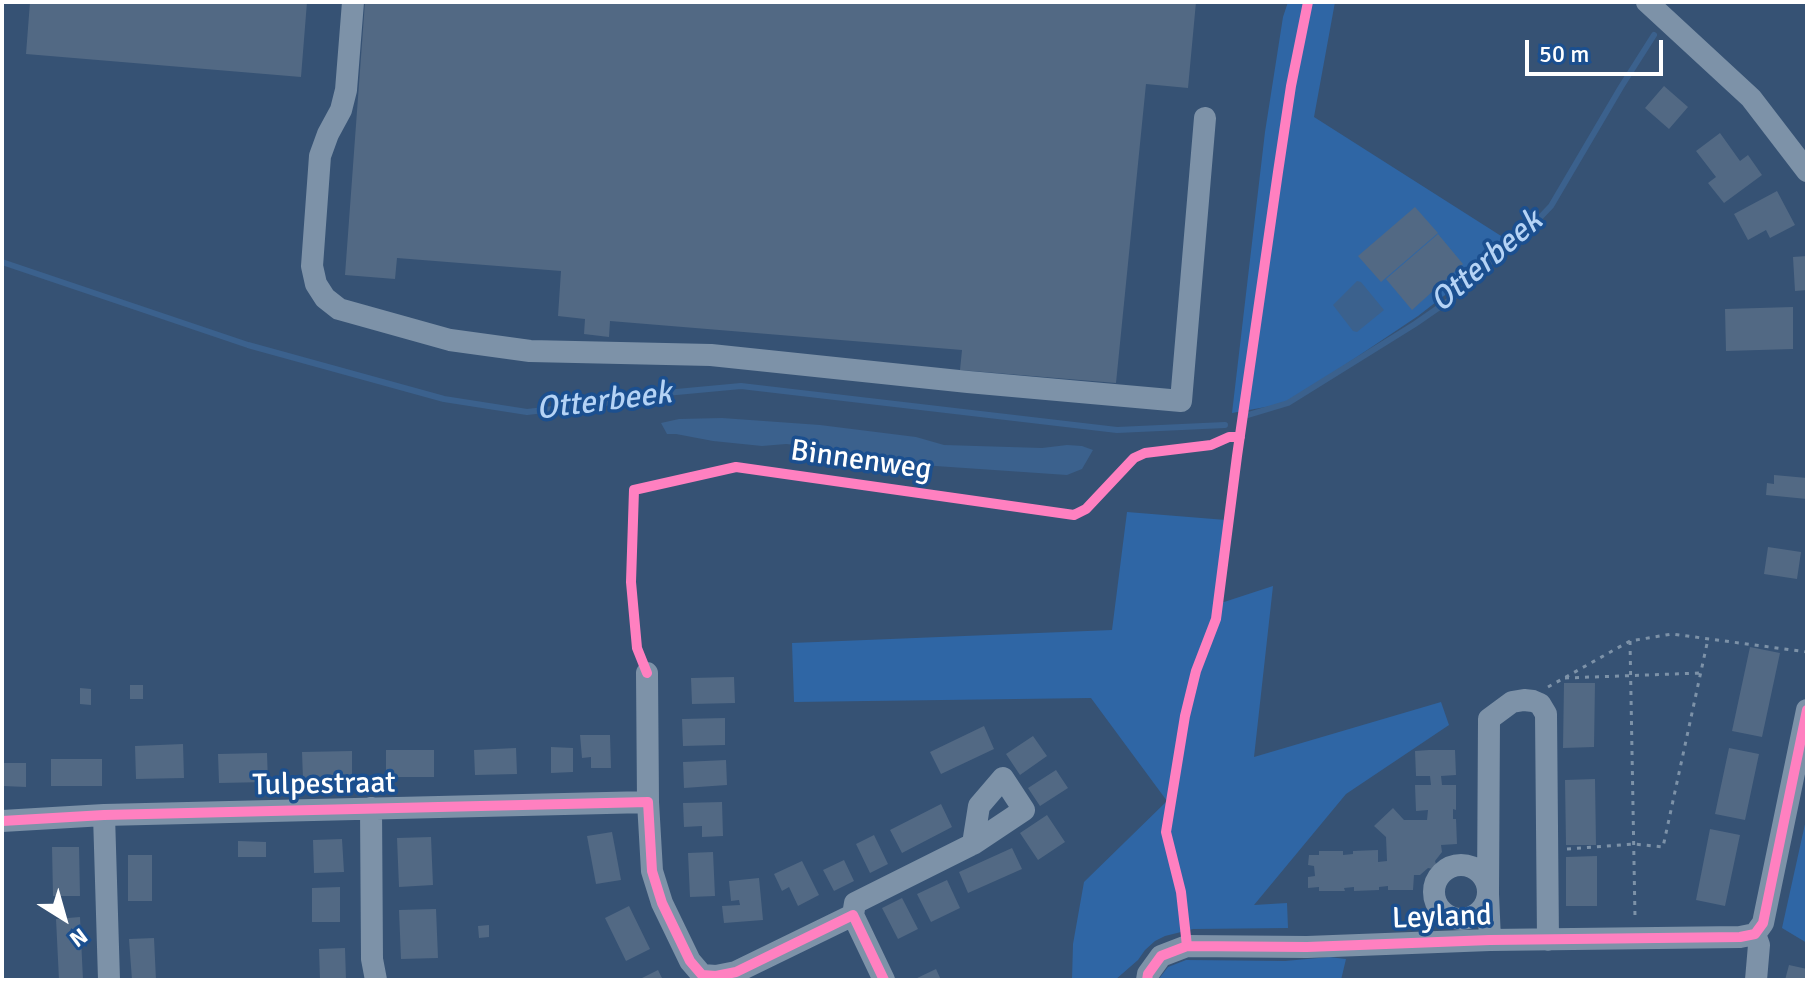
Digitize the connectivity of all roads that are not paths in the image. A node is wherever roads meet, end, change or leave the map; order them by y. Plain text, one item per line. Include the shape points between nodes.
1 (353, 2) edge
2 (1647, 2) edge
3 (1205, 118) dead end
4 (1807, 171) edge
5 (647, 673) dead end
6 (1807, 710) edge
7 (648, 802) junction
8 (371, 808) junction
9 (104, 815) junction
10 (2, 821) edge
11 (973, 844) dead end
12 (853, 915) junction
13 (1755, 934) junction
14 (1490, 940) junction
15 (1548, 940) junction
16 (109, 980) edge
17 (376, 980) edge
18 (884, 980) edge
19 (1147, 980) edge
20 (1756, 980) edge

1 - 3 street via 346,90 320,156 312,266 316,284 339,309 450,340 530,351 711,355 1181,401
2 - 4 street via 1751,98
5 - 7 street
6 - 13 street via 1763,923
7 - 8 street, Tulpestraat
7 - 12 street via 652,871 662,903 702,975 736,972
8 - 9 street, Tulpestraat
8 - 17 street
9 - 10 street, Tulpestraat
9 - 16 street
11 - 12 street via 855,903
12 - 18 street
13 - 15 street, Leyland
13 - 20 street
14 - 15 street, Leyland
14 - 15 street, Leyland via 1489,719 1524,700 1540,704 1546,714
14 - 19 street, Leyland via 1187,946 1161,956

